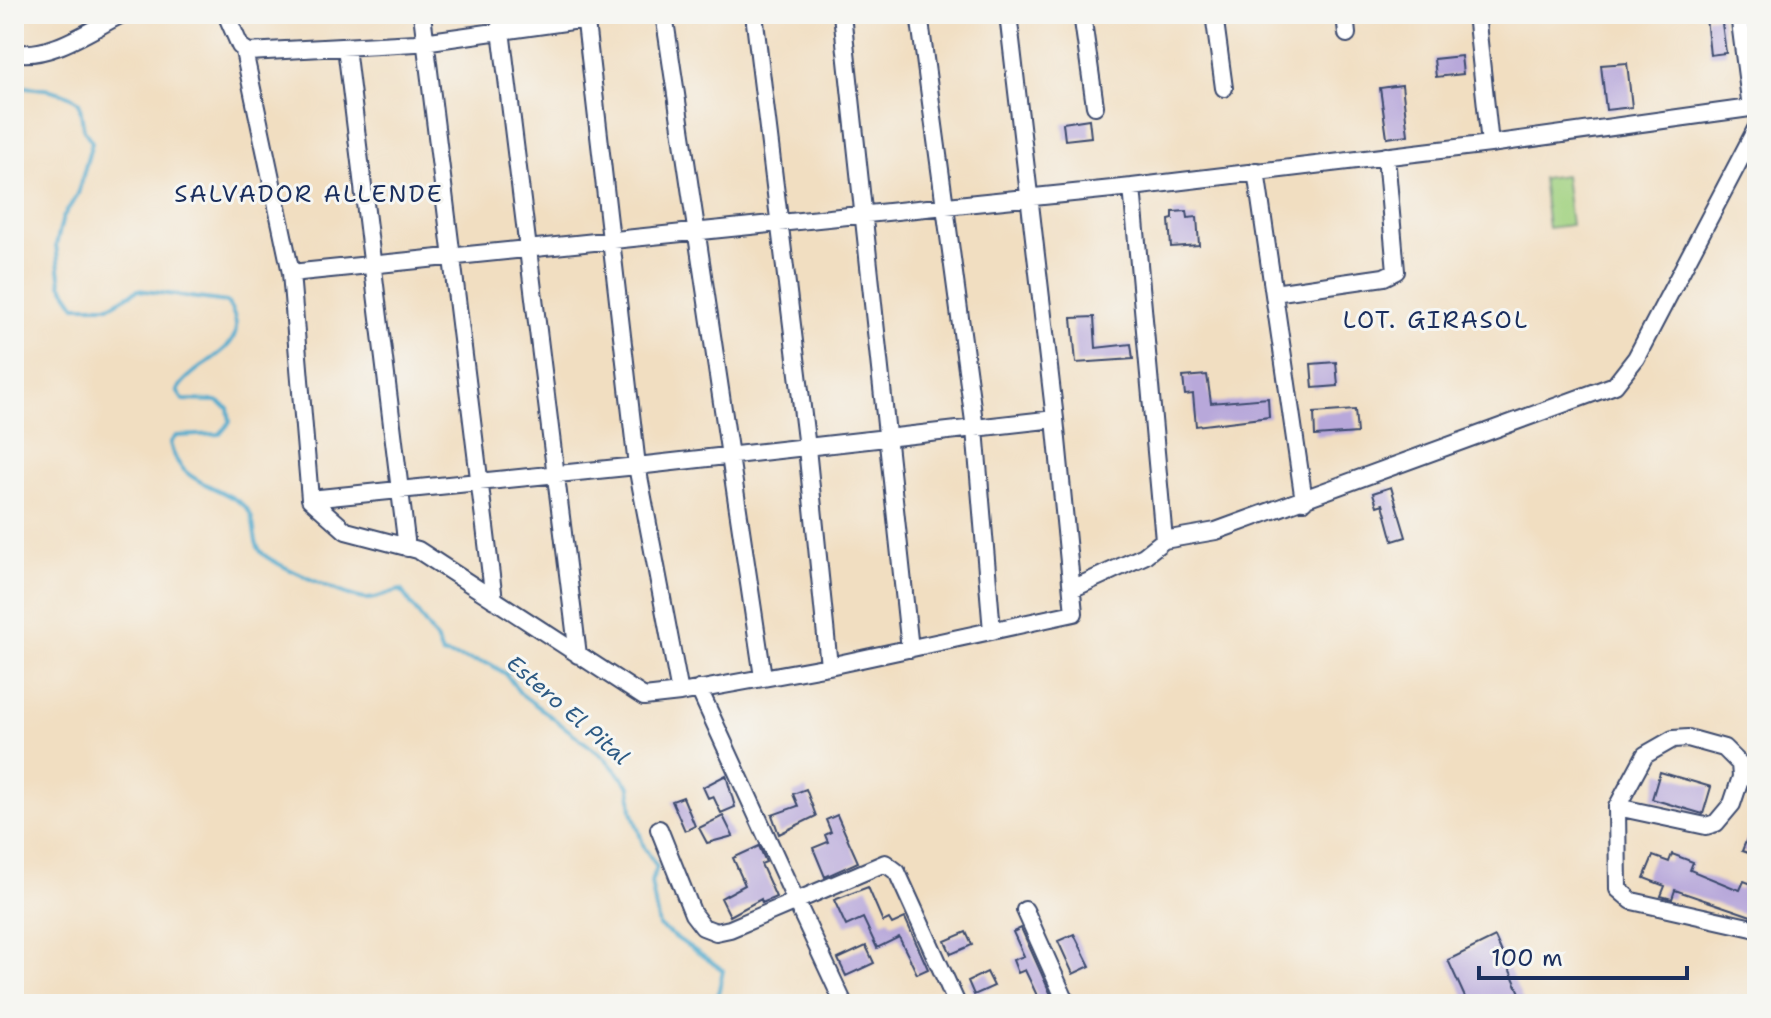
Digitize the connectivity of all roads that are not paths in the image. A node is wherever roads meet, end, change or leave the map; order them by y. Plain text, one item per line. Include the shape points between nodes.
1 (122, 14) edge
2 (226, 14) edge
3 (422, 14) edge
4 (622, 14) edge
5 (664, 14) edge
6 (754, 14) edge
7 (842, 14) edge
8 (919, 14) edge
9 (1008, 14) edge
10 (1082, 14) edge
11 (1214, 14) edge
12 (1345, 14) edge
13 (1476, 14) edge
14 (1739, 14) edge
15 (585, 16) edge
16 (500, 22) edge
17 (1347, 34) dead end
18 (426, 42) junction
19 (346, 47) junction
20 (244, 51) junction
21 (14, 52) edge
22 (1224, 88) dead end
23 (1095, 106) dead end
24 (1754, 108) edge
25 (1757, 127) edge
26 (1490, 144) junction
27 (1386, 156) junction
28 (1256, 171) junction
29 (1132, 187) junction
30 (1028, 198) junction
31 (945, 207) junction
32 (865, 215) junction
33 (779, 224) junction
34 (698, 233) junction
35 (611, 242) junction
36 (528, 250) junction
37 (452, 258) junction
38 (372, 265) junction
39 (291, 273) junction
40 (1274, 293) junction
41 (1055, 419) junction
42 (975, 429) junction
43 (890, 438) junction
44 (807, 448) junction
45 (732, 456) junction
46 (637, 466) junction
47 (556, 474) junction
48 (479, 482) junction
49 (400, 490) junction
50 (310, 499) junction
51 (1304, 501) junction
52 (1164, 540) junction
53 (407, 548) junction
54 (1072, 589) junction
55 (494, 600) junction
56 (992, 631) junction
57 (910, 649) junction
58 (578, 655) junction
59 (829, 666) junction
60 (763, 677) junction
61 (699, 689) junction
62 (680, 693) junction
63 (1617, 807) junction
64 (659, 829) dead end
65 (796, 901) junction
66 (1025, 910) dead end
67 (1757, 929) edge
68 (844, 1004) edge
69 (957, 1004) edge
70 (1067, 1004) edge

1 - 21 street via 47,50
2 - 20 street
3 - 18 street
4 - 15 street
5 - 34 street
6 - 33 street
7 - 32 street
8 - 31 street
9 - 30 street
10 - 23 street
11 - 22 street
12 - 17 street
13 - 26 street
14 - 24 street
15 - 16 street
15 - 35 street
16 - 18 street
16 - 36 street
18 - 19 street
18 - 37 street
19 - 20 street
19 - 38 street
20 - 39 street
24 - 26 street
25 - 51 street via 1636,358 1615,385
26 - 27 street
27 - 28 street
27 - 40 street via 1396,271
28 - 29 street
28 - 40 street
29 - 30 street
29 - 52 street
30 - 31 street
30 - 41 street
31 - 32 street
31 - 42 street
32 - 33 street
32 - 43 street
33 - 34 street
33 - 44 street
34 - 35 street
34 - 45 street
35 - 36 street
35 - 46 street
36 - 37 street
36 - 47 street
37 - 38 street
37 - 48 street
38 - 39 street
38 - 49 street
39 - 50 street
40 - 51 street
41 - 42 street
41 - 54 street
42 - 43 street
42 - 56 street
43 - 44 street
43 - 57 street
44 - 45 street
44 - 59 street
45 - 46 street
45 - 60 street
46 - 47 street
46 - 62 street
47 - 48 street
47 - 58 street
48 - 49 street
48 - 55 street
49 - 50 street
49 - 53 street
50 - 53 street via 346,531
51 - 52 street via 1216,531
52 - 54 street via 1144,556
53 - 55 street
54 - 56 street via 1074,613
55 - 58 street
56 - 57 street
57 - 59 street
58 - 62 street via 644,697
59 - 60 street
60 - 61 street
61 - 62 street
61 - 65 street
63 - 63 street via 1645,755 1673,739 1724,748 1740,764 1732,804 1716,823 1706,826
63 - 67 street via 1617,882 1623,895
64 - 65 street via 703,927 716,932 730,929
65 - 68 street
65 - 69 street via 885,863 894,868
66 - 70 street

